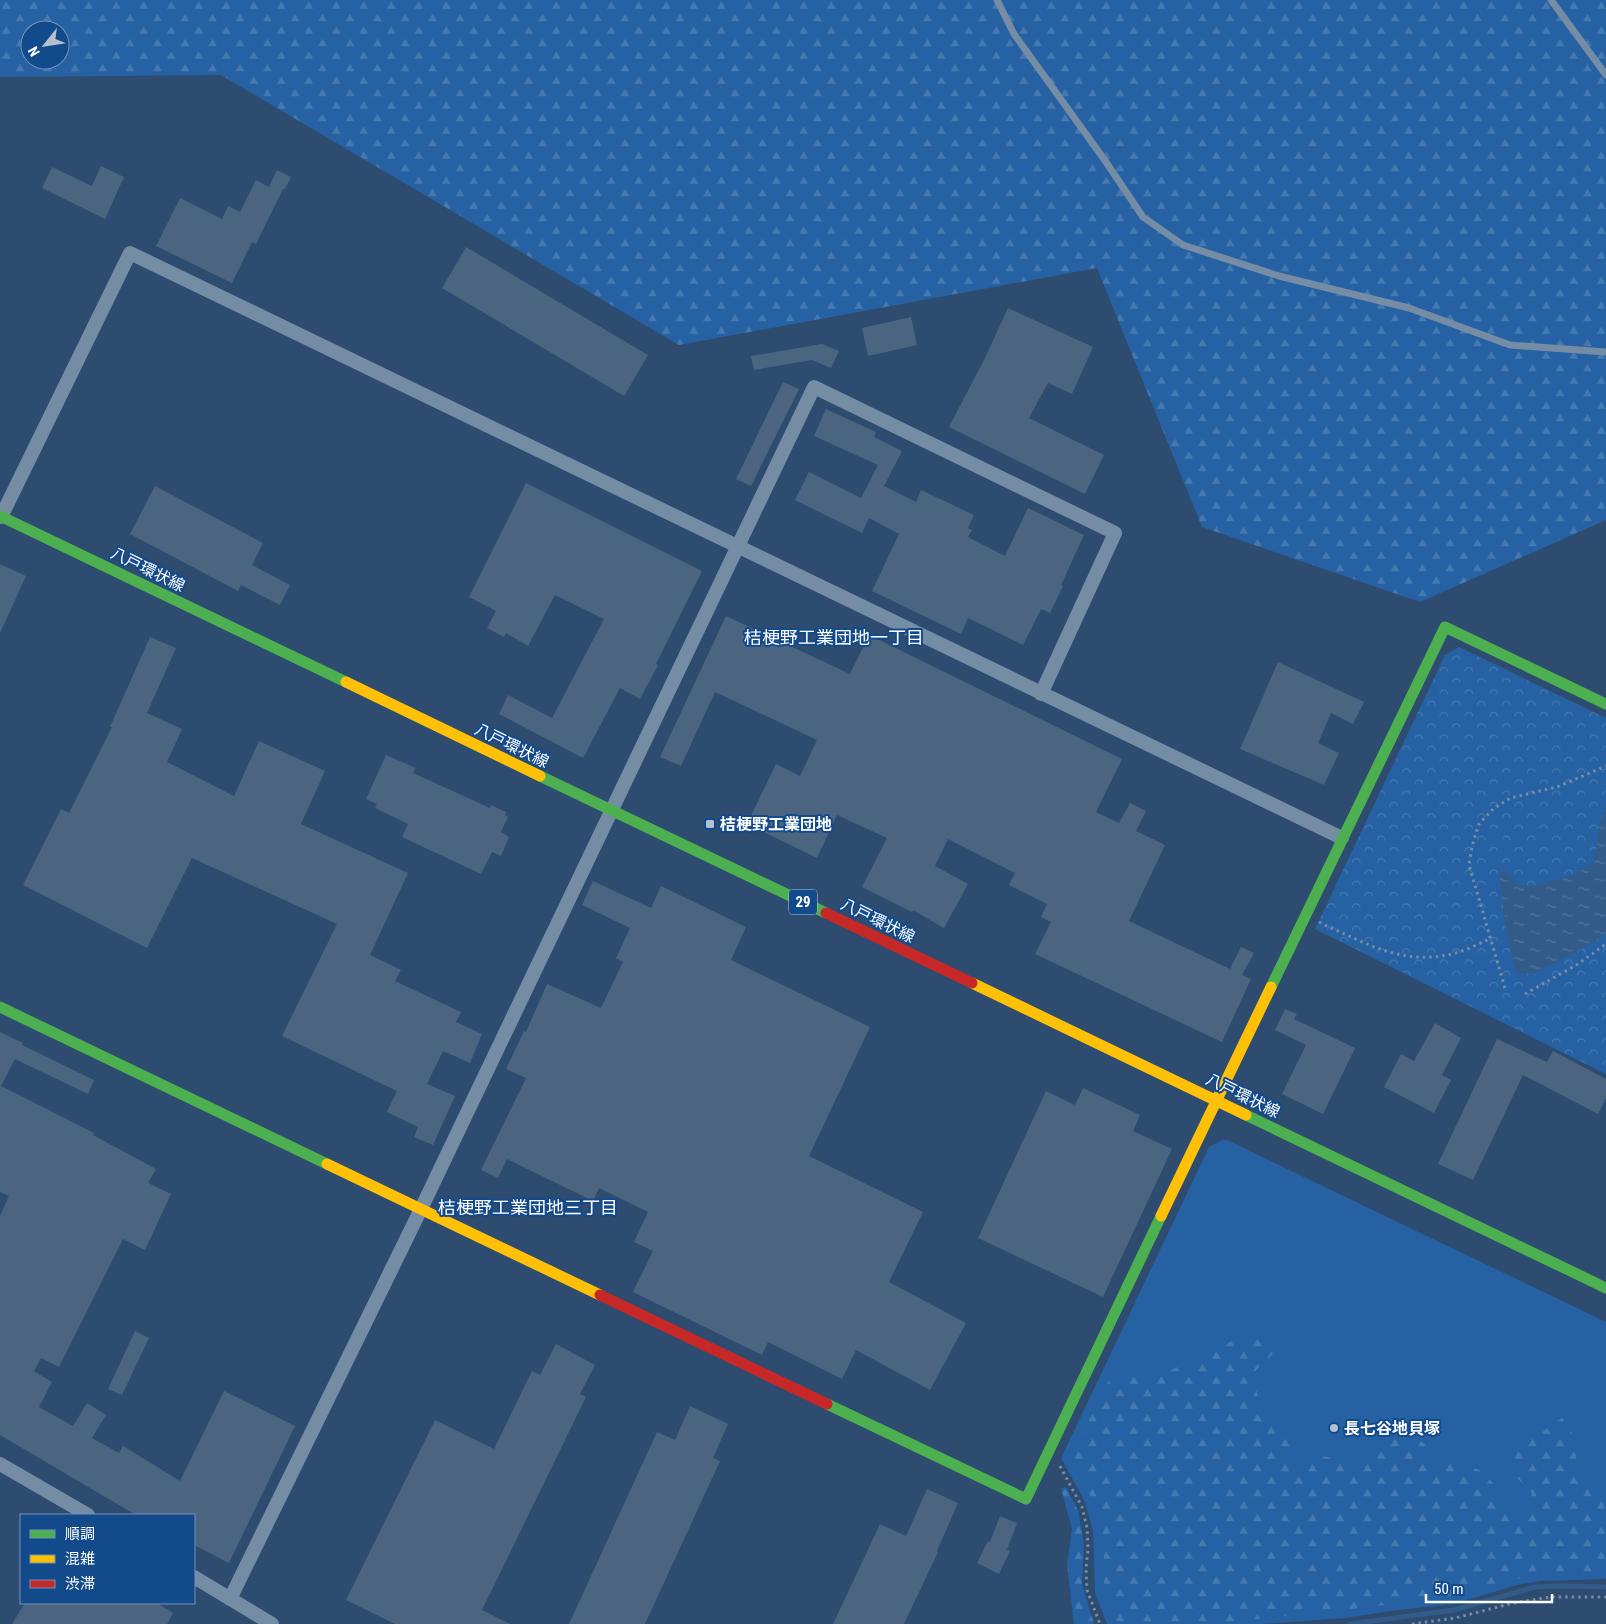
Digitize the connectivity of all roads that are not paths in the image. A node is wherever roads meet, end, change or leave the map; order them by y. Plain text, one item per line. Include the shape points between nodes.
1 (996, 0) edge
2 (1551, 0) edge
3 (1606, 75) edge
4 (1606, 352) edge
5 (1, 517) edge
6 (737, 546) junction
7 (1041, 694) junction
8 (1606, 704) edge
9 (612, 811) junction
10 (1342, 838) junction
11 (0, 1007) edge
12 (1217, 1101) junction
13 (421, 1209) junction
14 (1606, 1288) edge
15 (0, 1464) edge
16 (86, 1514) edge
17 (195, 1579) edge
18 (230, 1599) junction
19 (272, 1624) edge

1 - 4 lane via 1014,34 1143,217 1183,245 1279,276 1409,308 1510,346
2 - 3 lane
5 - 6 street via 130,253
5 - 9 street, 八戸環状線 / 29
6 - 7 street
6 - 7 street via 814,387 1115,533
6 - 9 street
7 - 10 street
8 - 10 street via 1446,627
9 - 12 street, 八戸環状線 / 29
9 - 13 street
10 - 12 street
11 - 13 street
12 - 13 street via 1026,1499
12 - 14 street, 八戸環状線 / 29
13 - 18 street
15 - 16 street
17 - 18 street
18 - 19 street

